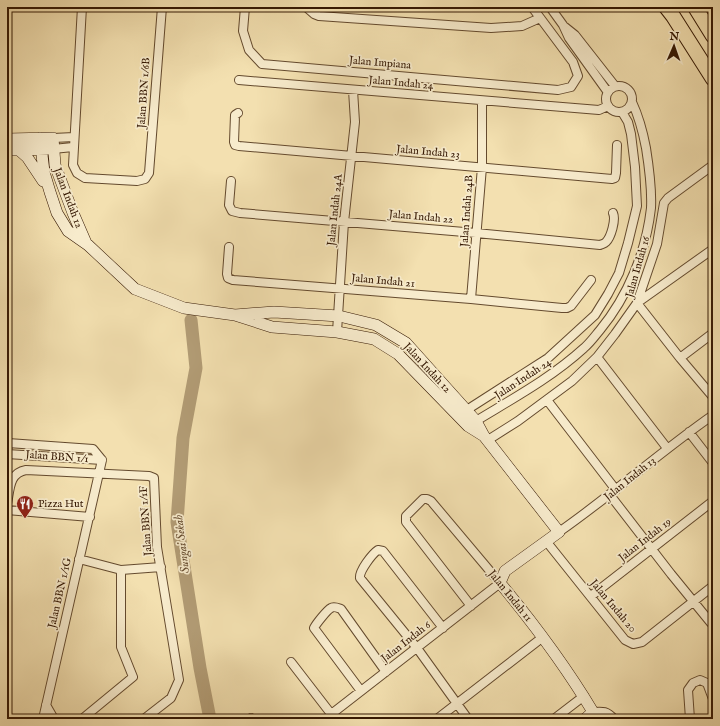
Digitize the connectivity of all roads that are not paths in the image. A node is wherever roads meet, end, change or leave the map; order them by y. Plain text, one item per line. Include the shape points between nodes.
1 (82, 7) edge
2 (162, 7) edge
3 (245, 7) edge
4 (306, 7) edge
5 (532, 7) edge
6 (550, 7) edge
7 (666, 7) edge
8 (695, 7) edge
9 (540, 18) junction
10 (563, 26) junction
11 (713, 36) edge
12 (713, 79) edge
13 (239, 80) dead end
14 (615, 86) junction
15 (353, 90) junction
16 (608, 91) junction
17 (482, 100) junction
18 (632, 102) junction
19 (608, 106) junction
20 (622, 112) junction
21 (238, 113) dead end
22 (74, 137) junction
23 (7, 139) edge
24 (53, 143) junction
25 (41, 144) junction
26 (617, 145) dead end
27 (73, 147) junction
28 (7, 150) edge
29 (19, 150) junction
30 (351, 156) junction
31 (713, 165) edge
32 (482, 167) junction
33 (231, 181) dead end
34 (50, 192) junction
35 (613, 213) dead end
36 (344, 222) junction
37 (476, 233) junction
38 (88, 245) junction
39 (229, 248) dead end
40 (713, 249) edge
41 (591, 280) dead end
42 (340, 288) junction
43 (471, 299) junction
44 (637, 303) junction
45 (235, 315) junction
46 (339, 316) junction
47 (337, 332) junction
48 (713, 333) edge
49 (597, 357) junction
50 (680, 358) junction
51 (713, 397) edge
52 (547, 400) junction
53 (463, 413) junction
54 (713, 415) edge
55 (472, 423) junction
56 (689, 432) junction
57 (486, 438) junction
58 (7, 442) edge
59 (7, 446) edge
60 (667, 448) junction
61 (7, 454) edge
62 (102, 460) junction
63 (713, 463) edge
64 (100, 473) junction
65 (613, 493) junction
66 (713, 500) edge
67 (7, 504) edge
68 (7, 510) edge
69 (90, 517) junction
70 (559, 532) junction
71 (546, 540) junction
72 (651, 549) junction
73 (79, 559) junction
74 (161, 567) junction
75 (121, 570) junction
76 (500, 583) junction
77 (713, 586) edge
78 (591, 596) junction
79 (693, 602) junction
80 (471, 606) junction
81 (711, 623) dead end
82 (443, 628) junction
83 (543, 637) junction
84 (417, 648) junction
85 (291, 662) dead end
86 (386, 672) junction
87 (361, 691) junction
88 (584, 696) junction
89 (713, 699) edge
90 (457, 704) junction
91 (46, 705) junction
92 (589, 716) edge
93 (330, 717) edge
94 (43, 719) edge
95 (54, 719) edge
96 (82, 719) edge
97 (144, 719) edge
98 (437, 719) edge
99 (468, 719) edge
100 (554, 719) edge
101 (614, 719) edge
102 (690, 719) edge

1 - 22 street
2 - 27 street, Jalan BBN 1/6B via 149,173 145,179 137,181 84,178 77,173 73,165
3 - 9 street, Jalan Impiana via 243,31 250,50 262,64 558,90 571,87 578,76 573,62
4 - 9 street via 319,16 491,28 522,26
5 - 9 street
6 - 10 street
7 - 12 highway
8 - 11 highway
10 - 14 street via 575,35
10 - 16 street
13 - 15 street, Jalan Indah 24
14 - 16 street
14 - 18 street via 626,88 631,94
15 - 17 street, Jalan Indah 24
15 - 30 street, Jalan Indah 24A via 355,122
16 - 19 street via 605,100
17 - 19 street, Jalan Indah 24 via 599,110
17 - 32 street, Jalan Indah 24B
18 - 20 street
18 - 55 street, Jalan Indah 24 via 638,115 649,168 651,207 641,252 627,288 613,314 585,347 550,377
19 - 20 street via 615,112
20 - 53 street, Jalan Indah 24 via 631,134 637,206 619,273 608,294 595,315 548,358
21 - 30 street, Jalan Indah 23 via 235,115 235,145
22 - 24 street
22 - 27 street
23 - 25 street
24 - 25 street
24 - 27 street
24 - 38 street, Jalan Indah 12 via 55,165
25 - 29 street
25 - 34 street, Jalan Indah 12 via 44,172
26 - 32 street, Jalan Indah 23 via 615,178 612,179
28 - 29 street
29 - 34 street via 36,168
30 - 32 street, Jalan Indah 23
30 - 36 street, Jalan Indah 24A
31 - 44 street, Jalan Indah 16 via 664,203 657,244
32 - 37 street, Jalan Indah 24B
33 - 36 street, Jalan Indah 22 via 229,205 232,211
34 - 38 street, Jalan Indah 12 via 57,213 68,231
35 - 37 street, Jalan Indah 22 via 614,223 607,242 600,246
36 - 37 street, Jalan Indah 22
36 - 42 street, Jalan Indah 24A
37 - 43 street, Jalan Indah 24B
38 - 45 street, Jalan Indah 12 via 134,289 184,308
39 - 42 street, Jalan Indah 21 via 227,274 228,278 233,280
40 - 44 street
41 - 43 street, Jalan Indah 21 via 567,308
42 - 43 street, Jalan Indah 21
42 - 46 street, Jalan Indah 24A
44 - 49 street
44 - 50 street, Jalan Indah 16
45 - 46 street, Jalan Indah 12 via 274,312
45 - 47 street, Jalan Indah 12 via 272,327
46 - 47 street, Jalan Indah 24A
46 - 53 street, Jalan Indah 12 via 376,325 406,343
47 - 53 street, Jalan Indah 12 via 374,339 398,354
48 - 50 street
49 - 52 street
49 - 60 street
50 - 51 street, Jalan Indah 16
52 - 57 street via 518,421
52 - 65 street
53 - 55 street, Jalan Indah 12
54 - 56 street, Jalan Indah 13
55 - 57 street, Jalan Indah 12
56 - 60 street, Jalan Indah 13
56 - 63 street
57 - 70 street, Jalan Indah 12
58 - 59 street, Jalan BBN 1/1
58 - 62 street, Jalan BBN 1/1 via 93,449
60 - 65 street, Jalan Indah 13
61 - 62 street, Jalan BBN 1/1
62 - 64 street, Jalan BBN 1/1G
64 - 67 street, Jalan BBN 1/1F via 18,471 13,477
64 - 69 street, Jalan BBN 1/1G
64 - 74 street, Jalan BBN 1/1F via 154,478 157,547
65 - 70 street, Jalan Indah 13
65 - 72 street
66 - 72 street, Jalan Indah 19
68 - 69 street
69 - 73 street, Jalan BBN 1/1G
70 - 71 street, Jalan Indah 13
71 - 76 street, Jalan Indah 13 via 505,572
71 - 78 street, Jalan Indah 20
72 - 78 street, Jalan Indah 19
72 - 79 street
73 - 75 street
73 - 91 street, Jalan BBN 1/1G
74 - 75 street
74 - 97 street, Jalan BBN 1/1F via 179,680 171,698
75 - 96 street via 121,647 134,677
76 - 80 street, Jalan Indah 6
76 - 80 street, Jalan Indah 11 via 431,501 423,499 406,516 406,522
76 - 83 street, Jalan Indah 11
77 - 79 street, Jalan Indah 20
78 - 79 street, Jalan Indah 20 via 625,640 634,644 642,642
79 - 81 street
80 - 82 street, Jalan Indah 6
82 - 84 street, Jalan Indah 6
82 - 84 street via 383,550 374,552 360,572 360,578
83 - 88 street, Jalan Indah 11
83 - 90 street
84 - 86 street, Jalan Indah 6
84 - 90 street
85 - 93 street
86 - 87 street, Jalan Indah 6
86 - 87 street via 341,609 331,608 314,628
87 - 93 street, Jalan Indah 6
88 - 92 street, Jalan Indah 11
88 - 100 street
89 - 102 street via 706,683 700,680 693,683 688,690
90 - 98 street
90 - 99 street
91 - 94 street, Jalan BBN 1/1G
91 - 95 street
92 - 101 street via 603,711

